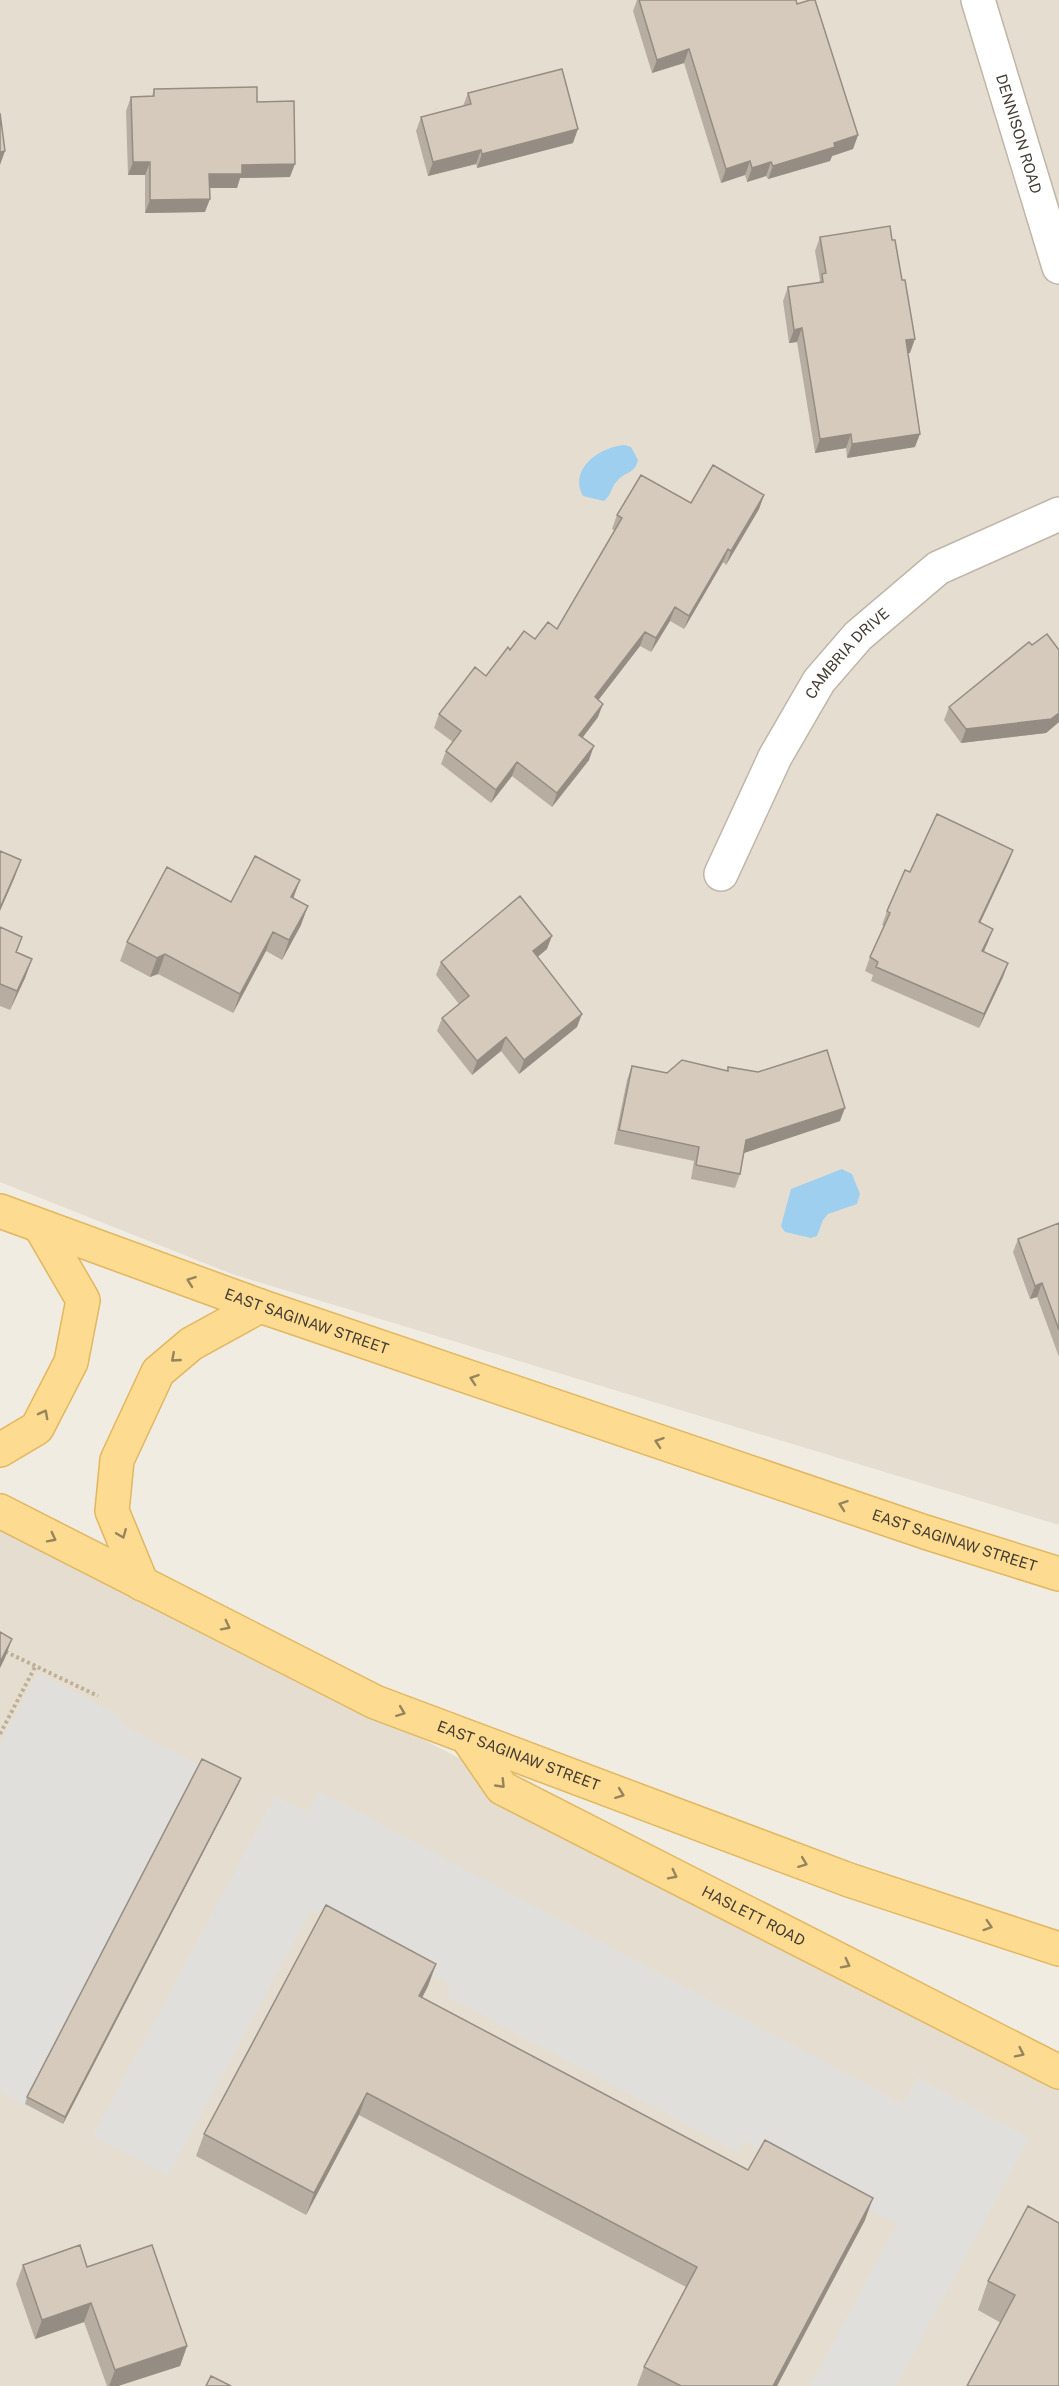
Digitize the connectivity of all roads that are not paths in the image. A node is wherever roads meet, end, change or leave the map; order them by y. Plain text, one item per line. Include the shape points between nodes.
1 (978, 0) edge
2 (1059, 267) edge
3 (1059, 514) edge
4 (721, 874) dead end
5 (0, 1211) edge
6 (40, 1226) junction
7 (260, 1306) junction
8 (0, 1450) edge
9 (0, 1511) edge
10 (1059, 1574) edge
11 (142, 1584) junction
12 (467, 1737) junction
13 (1059, 1949) edge
14 (1059, 2072) edge

1 - 2 street, DENNISON ROAD
3 - 4 street, CAMBRIA DRIVE via 939,568 858,636 819,681 775,757
5 - 6 main road, EAST SAGINAW STREET
7 -> 6 main road, EAST SAGINAW STREET
8 -> 6 main road via 37,1428 71,1362 83,1300
10 -> 7 main road, EAST SAGINAW STREET
7 -> 11 main road via 191,1344 158,1372 117,1460 112,1511
9 -> 11 main road, EAST SAGINAW STREET
11 -> 12 main road, EAST SAGINAW STREET via 375,1702
12 -> 13 main road, EAST SAGINAW STREET via 849,1880
12 -> 14 main road, HASLETT ROAD via 502,1788

